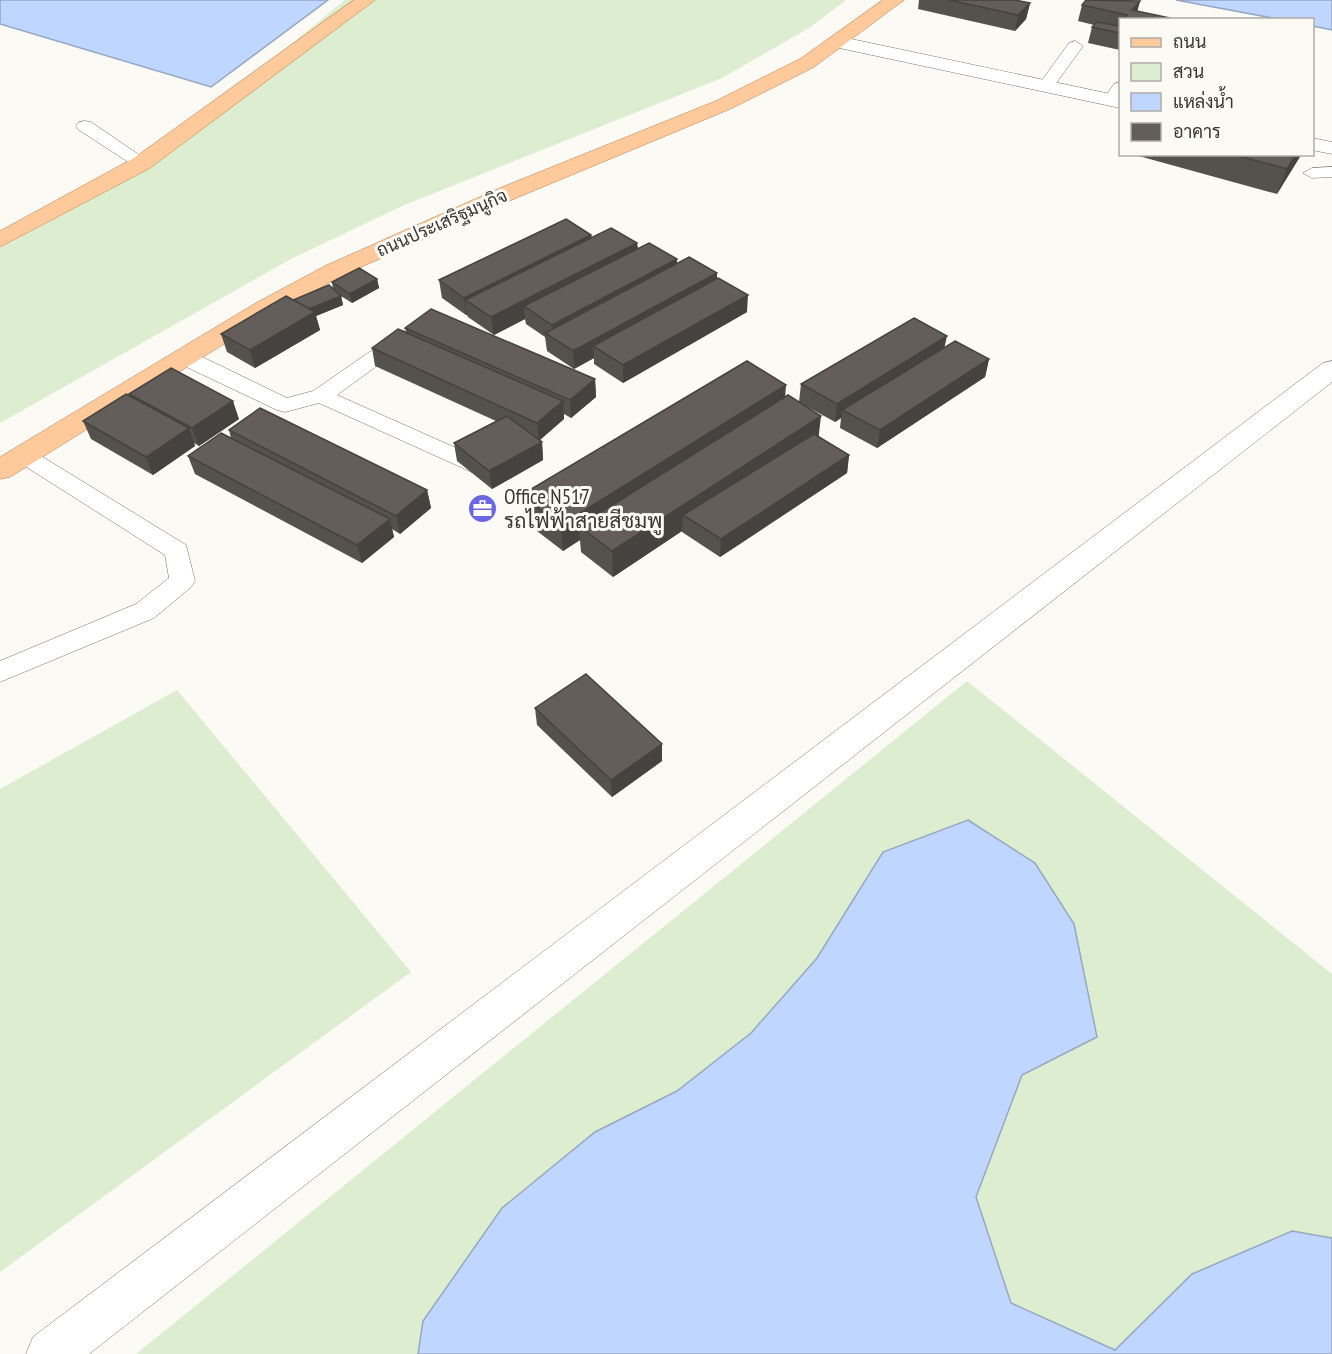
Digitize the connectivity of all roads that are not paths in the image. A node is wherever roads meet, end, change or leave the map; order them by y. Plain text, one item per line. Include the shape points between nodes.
1 (366, 0) edge
2 (895, 0) edge
3 (837, 42) junction
4 (1075, 46) dead end
5 (1046, 86) junction
6 (1117, 96) edge
7 (85, 126) dead end
8 (1314, 144) edge
9 (1332, 148) edge
10 (142, 163) junction
11 (1332, 172) edge
12 (1312, 173) dead end
13 (0, 240) edge
14 (417, 327) edge
15 (184, 357) junction
16 (1332, 369) edge
17 (321, 396) junction
18 (25, 456) junction
19 (483, 469) edge
20 (0, 470) edge
21 (0, 672) edge
22 (50, 1354) edge

1 - 10 main road
2 - 3 main road, ถนนประเสริฐมนูกิจ
3 - 5 street
3 - 15 main road, ถนนประเสริฐมนูกิจ via 807,63 723,105 508,193 333,272
4 - 5 lane
5 - 6 street
7 - 10 lane
8 - 9 street
10 - 13 main road
11 - 12 lane
14 - 17 lane
15 - 17 lane via 285,405
15 - 18 main road, ถนนประเสริฐมนูกิจ
16 - 22 street
17 - 19 lane
18 - 20 main road, ถนนประเสริฐมนูกิจ
18 - 21 lane via 177,551 182,581 145,611

